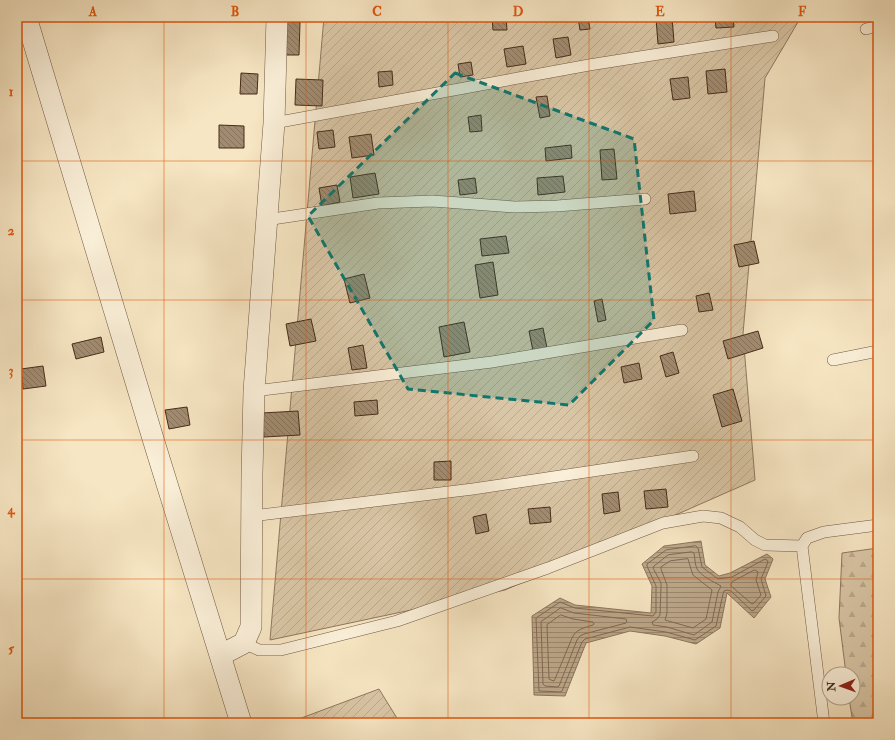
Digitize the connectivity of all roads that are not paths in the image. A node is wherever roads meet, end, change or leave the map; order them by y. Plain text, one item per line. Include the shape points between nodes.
1 (26, 17) edge
2 (277, 17) edge
3 (878, 26) edge
4 (866, 28) dead end
5 (773, 36) dead end
6 (274, 123) junction
7 (645, 200) dead end
8 (266, 220) junction
9 (682, 330) dead end
10 (878, 351) edge
11 (833, 360) dead end
12 (254, 391) junction
13 (693, 456) dead end
14 (252, 516) junction
15 (878, 525) edge
16 (802, 546) junction
17 (244, 643) junction
18 (221, 655) junction
19 (241, 723) edge
20 (824, 723) edge

1 - 18 street
2 - 6 street
3 - 4 lane
5 - 6 lane via 589,65
6 - 8 street
7 - 8 lane via 515,207 432,201 378,203
8 - 12 street
9 - 12 lane via 492,362
10 - 11 lane
12 - 14 street
13 - 14 lane via 473,489
14 - 17 street via 251,627
15 - 16 lane via 824,532 807,538
16 - 17 lane via 765,545 740,527 721,518 703,516 663,523 548,568 397,621 281,650 259,650
16 - 20 lane
17 - 18 street
18 - 19 street

